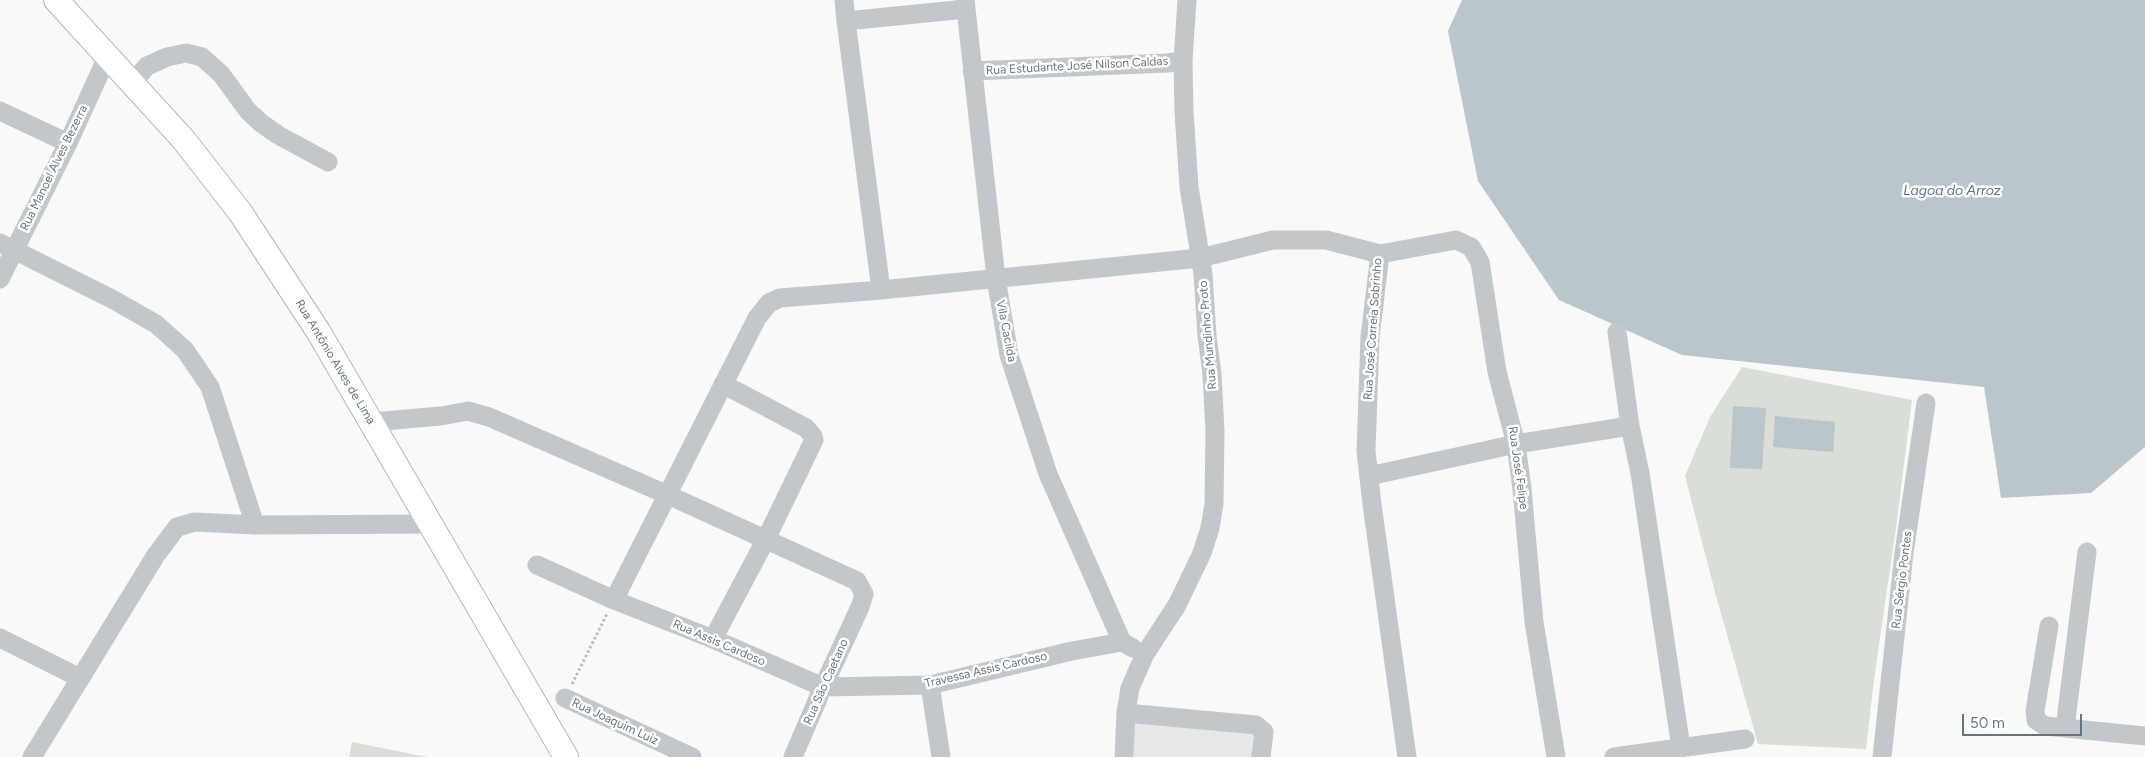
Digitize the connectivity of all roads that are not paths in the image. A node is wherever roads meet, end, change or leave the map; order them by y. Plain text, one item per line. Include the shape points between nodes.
1 (56, 0) edge
2 (844, 0) edge
3 (1187, 0) edge
4 (965, 4) edge
5 (846, 21) junction
6 (107, 57) junction
7 (1183, 61) junction
8 (972, 71) junction
9 (132, 83) junction
10 (0, 111) edge
11 (68, 143) junction
12 (328, 162) dead end
13 (7, 247) edge
14 (1380, 254) junction
15 (1204, 258) junction
16 (996, 278) junction
17 (0, 279) edge
18 (881, 290) junction
19 (1617, 332) dead end
20 (723, 384) junction
21 (1926, 403) dead end
22 (372, 422) junction
23 (1630, 426) junction
24 (1516, 444) junction
25 (1369, 476) junction
26 (668, 495) junction
27 (432, 524) junction
28 (255, 525) junction
29 (766, 539) junction
30 (2087, 552) dead end
31 (537, 565) dead end
32 (614, 600) junction
33 (2048, 626) dead end
34 (0, 638) edge
35 (714, 639) junction
36 (1122, 642) junction
37 (1145, 654) junction
38 (80, 678) junction
39 (930, 685) junction
40 (823, 687) junction
41 (565, 698) road end
42 (1126, 713) junction
43 (2065, 728) junction
44 (2145, 736) edge
45 (1745, 739) dead end
46 (1681, 748) junction
47 (32, 757) edge
48 (566, 757) edge
49 (692, 757) edge
50 (793, 757) edge
51 (940, 757) edge
52 (1124, 757) edge
53 (1261, 757) edge
54 (1407, 757) edge
55 (1556, 757) edge
56 (1614, 757) edge
57 (1882, 757) edge

1 - 6 main road, Rua Antônio Alves de Lima
2 - 5 street
3 - 7 street, Rua Mundinho Proto
4 - 5 street
4 - 8 street, Vila Cacilda
5 - 18 street
6 - 9 main road, Rua Antônio Alves de Lima
6 - 11 street, Rua Manoel Alves Bezerra
7 - 8 street, Rua Estudante José Nilson Caldas
7 - 15 street, Rua Mundinho Proto via 1189,187
8 - 16 street, Vila Cacilda
9 - 12 street via 147,66 168,57 186,53 202,57 221,74 261,123
9 - 22 main road, Rua Antônio Alves de Lima via 183,140 240,212 318,331
10 - 11 street
11 - 13 street, Rua Manoel Alves Bezerra
13 - 17 street, Rua Manoel Alves Bezerra
13 - 28 street via 156,324 185,350 210,387
14 - 15 street, Rua José Correia Sobrinho via 1326,240 1273,240
14 - 24 street, Rua José Felipe via 1456,240 1472,246 1480,262 1497,372
14 - 25 street, Rua José Correia Sobrinho via 1370,337 1366,451
15 - 16 street, Rua José Correia Sobrinho
15 - 37 street, Rua Mundinho Proto via 1214,404 1214,504 1202,553 1177,606
16 - 18 street, Rua José Correia Sobrinho
16 - 36 street, Vila Cacilda via 1009,355 1048,474
18 - 20 street, Rua José Correia Sobrinho via 780,298 769,303 757,318
19 - 23 street
20 - 26 street
20 - 29 street via 806,428 813,436 809,453
21 - 57 street, Rua Sérgio Pontes via 1904,553
22 - 26 street via 468,411 489,417
22 - 27 main road, Rua Antônio Alves de Lima
23 - 24 street
23 - 46 street via 1640,473
24 - 25 street
24 - 55 street, Rua José Felipe via 1534,622
25 - 54 street, Rua José Correia Sobrinho
26 - 29 street
26 - 32 street
27 - 28 street
27 - 48 main road, Rua Antônio Alves de Lima
28 - 38 street via 195,522 177,527 156,555
29 - 35 street
29 - 40 street, Rua São Caetano via 857,581 864,594
30 - 43 street
31 - 32 street, Rua Assis Cardoso
32 - 35 street, Rua Assis Cardoso
33 - 43 street via 2036,720 2045,726
34 - 38 street
35 - 40 street, Rua Assis Cardoso
36 - 37 street
36 - 39 street, Travessa Assis Cardoso
37 - 42 street, Rua Mundinho Proto via 1130,688
38 - 47 street
39 - 40 street, Travessa Assis Cardoso
39 - 51 street
40 - 50 street, Rua São Caetano
41 - 49 street, Rua Joaquim Luiz
42 - 52 street, Rua Mundinho Proto
42 - 53 street via 1251,724 1264,732
43 - 44 street
45 - 46 street
46 - 56 street

